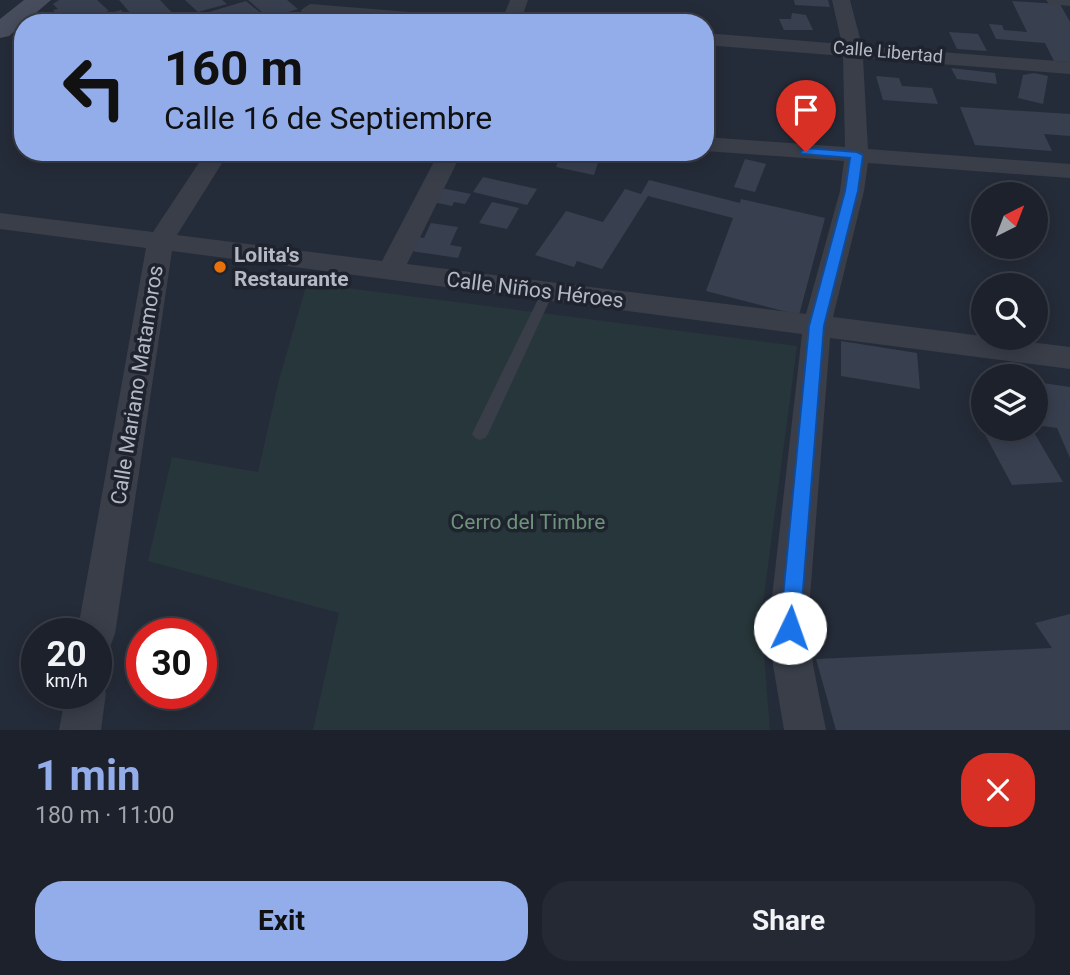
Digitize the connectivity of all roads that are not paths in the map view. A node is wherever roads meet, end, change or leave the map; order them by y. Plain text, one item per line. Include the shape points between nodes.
1 (39, 0) edge
2 (841, 0) edge
3 (1055, 0) edge
4 (1064, 0) edge
5 (1070, 1) edge
6 (310, 11) edge
7 (1070, 11) edge
8 (17, 14) edge
9 (350, 14) edge
10 (714, 40) edge
11 (853, 48) junction
12 (1070, 68) edge
13 (714, 145) edge
14 (857, 155) junction
15 (212, 161) edge
16 (446, 161) edge
17 (1070, 171) edge
18 (0, 221) edge
19 (160, 242) junction
20 (390, 271) junction
21 (548, 291) junction
22 (817, 326) junction
23 (1070, 358) edge
24 (480, 434) dead end
25 (99, 618) edge
26 (83, 709) edge
27 (80, 730) edge
28 (805, 730) edge

1 - 8 main road
2 - 11 street
3 - 4 street
4 - 5 street
4 - 7 street
6 - 9 street
10 - 11 street, Calle Libertad
11 - 12 street, Calle Libertad
11 - 14 street
13 - 14 street
14 - 17 street
14 - 22 street
15 - 19 street, Calle Mariano Matamoros
16 - 20 street
18 - 19 street, Calle Niños Héroes
19 - 20 street, Calle Niños Héroes
19 - 25 street, Calle Mariano Matamoros
20 - 21 street, Calle Niños Héroes
21 - 22 street, Calle Niños Héroes
21 - 24 lane
22 - 23 street, Calle Niños Héroes
22 - 28 street via 790,628
26 - 27 street

